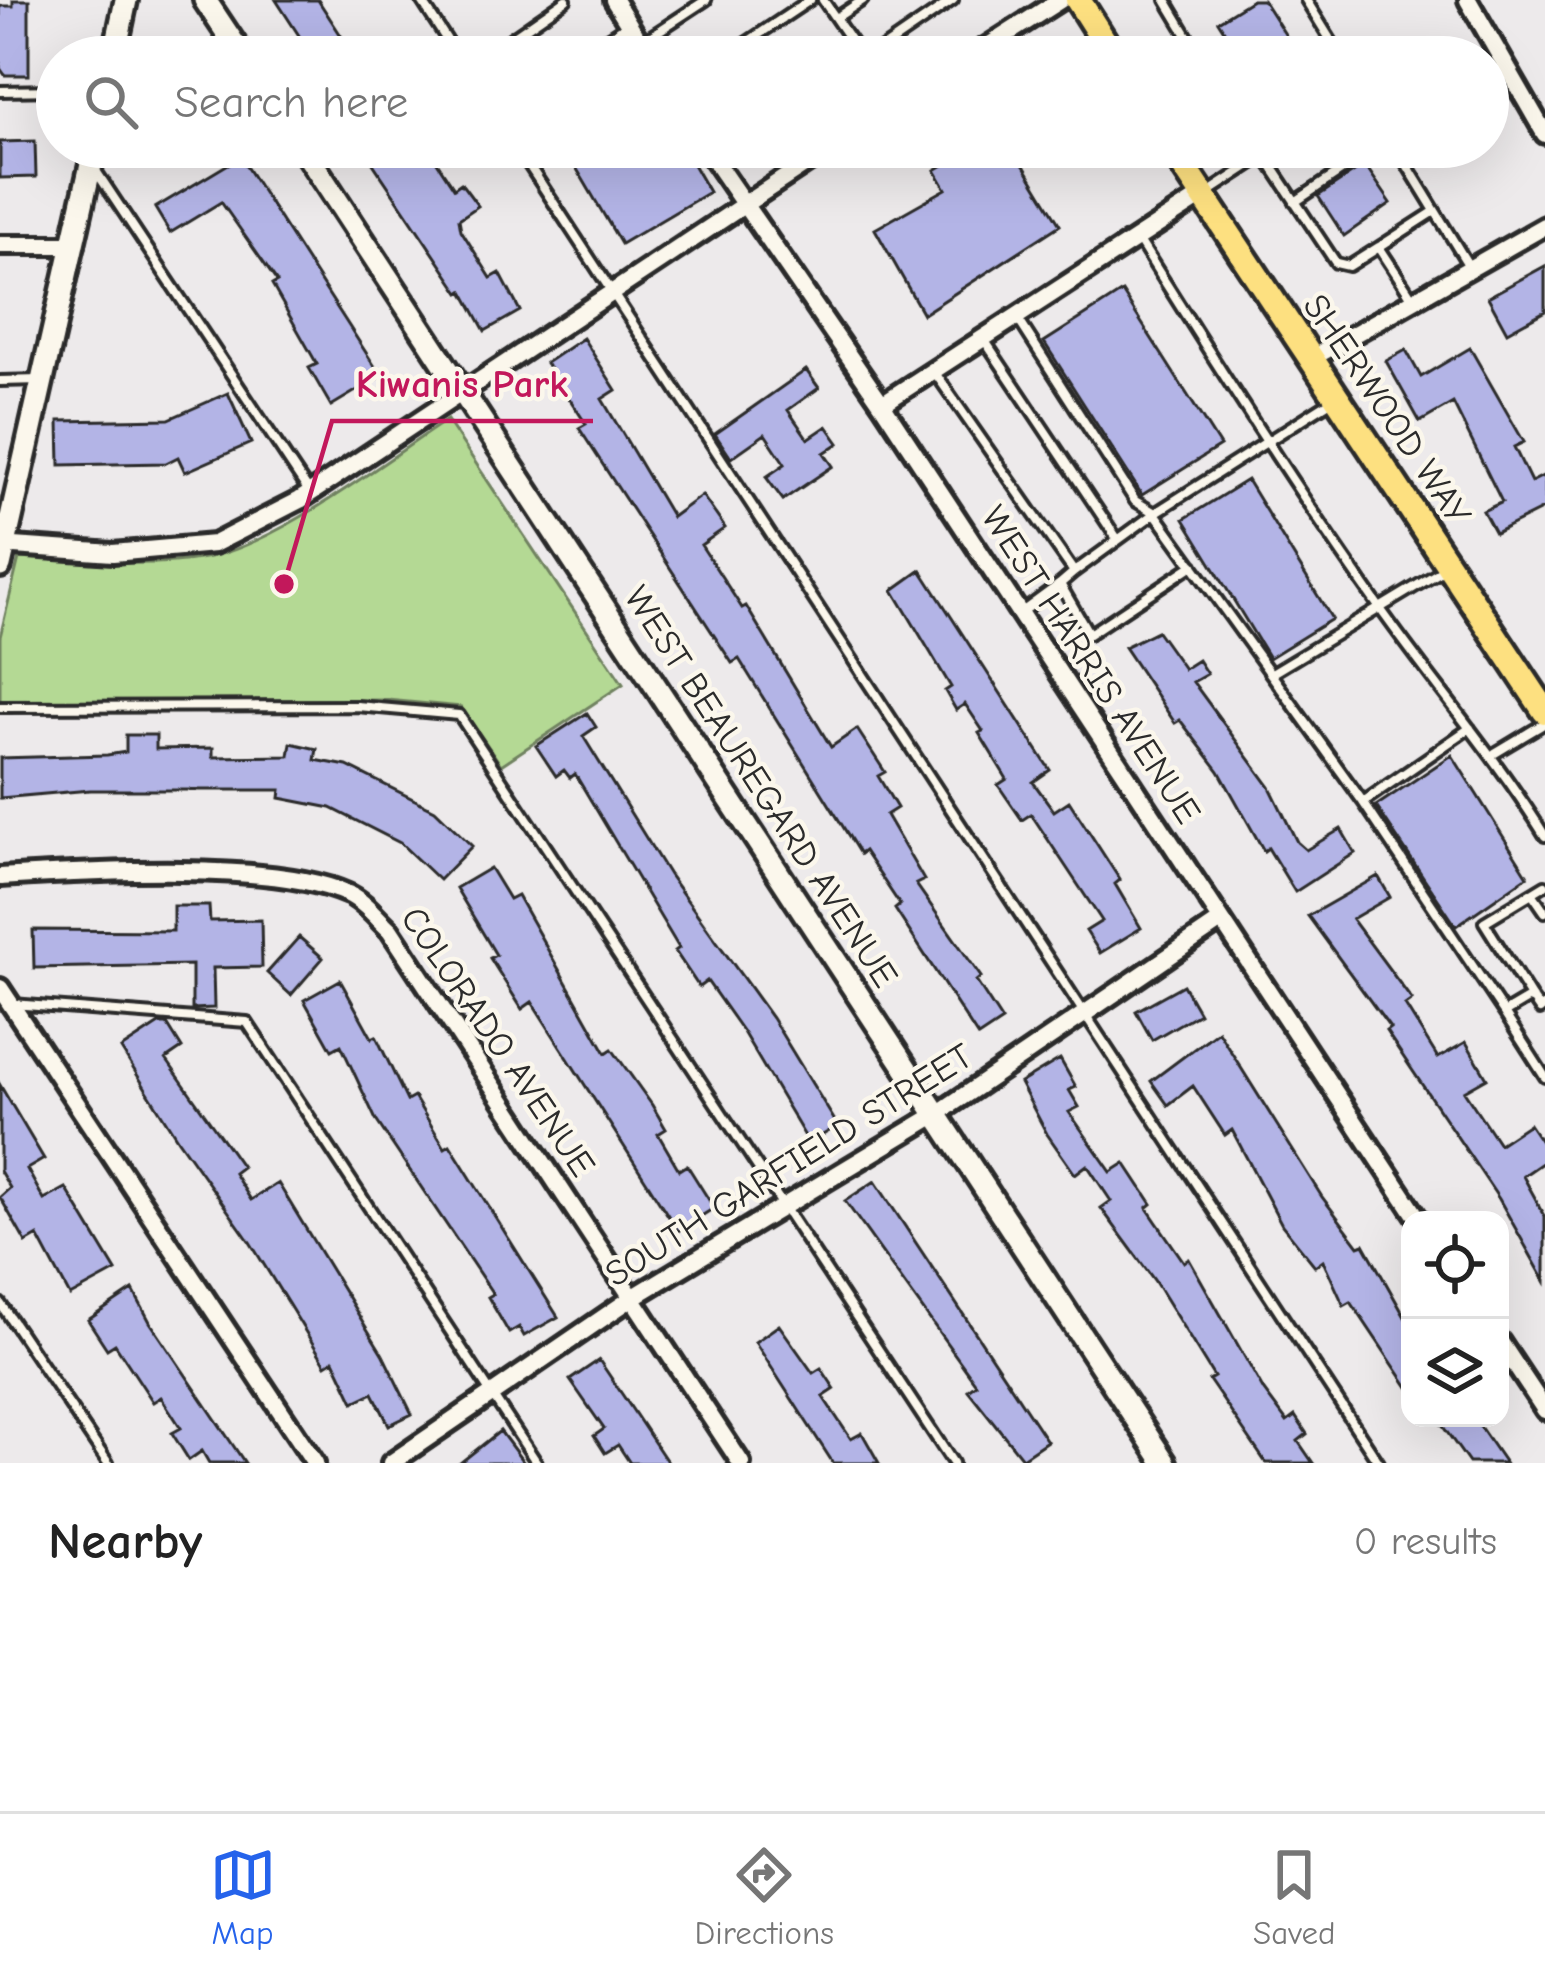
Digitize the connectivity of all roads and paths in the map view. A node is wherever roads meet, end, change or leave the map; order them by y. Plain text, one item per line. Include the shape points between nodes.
1 (126, 0) edge
2 (205, 0) edge
3 (421, 0) edge
4 (566, 0) edge
5 (614, 0) edge
6 (706, 0) edge
7 (809, 0) edge
8 (824, 0) edge
9 (863, 0) edge
10 (953, 0) edge
11 (1060, 0) edge
12 (1078, 0) edge
13 (1166, 0) edge
14 (1306, 0) edge
15 (1468, 0) edge
16 (836, 18) junction
17 (628, 24) junction
18 (118, 36) edge
19 (229, 36) edge
20 (444, 36) edge
21 (514, 36) edge
22 (610, 36) edge
23 (636, 36) edge
24 (662, 36) edge
25 (756, 36) edge
26 (850, 36) edge
27 (893, 36) edge
28 (1004, 36) edge
29 (1101, 36) edge
30 (1187, 36) edge
31 (1328, 36) edge
32 (1489, 36) edge
33 (1509, 71) edge
34 (36, 90) edge
35 (0, 91) edge
36 (1545, 134) edge
37 (91, 168) edge
38 (101, 168) edge
39 (316, 168) edge
40 (532, 168) edge
41 (719, 168) edge
42 (798, 168) edge
43 (1185, 168) edge
44 (1240, 168) edge
45 (1272, 168) edge
46 (1345, 168) edge
47 (1409, 168) edge
48 (1202, 196) junction
49 (1294, 202) junction
50 (741, 205) junction
51 (1435, 211) junction
52 (1545, 226) edge
53 (1137, 238) junction
54 (0, 244) edge
55 (75, 245) junction
56 (1379, 247) junction
57 (1470, 268) junction
58 (612, 292) junction
59 (1414, 300) junction
60 (1016, 316) junction
61 (983, 338) junction
62 (1312, 358) junction
63 (933, 370) junction
64 (43, 380) junction
65 (0, 381) edge
66 (464, 391) junction
67 (1337, 397) junction
68 (882, 404) junction
69 (1267, 444) junction
70 (310, 493) junction
71 (1155, 513) junction
72 (1118, 540) junction
73 (1, 552) edge
74 (1193, 565) junction
75 (1449, 566) junction
76 (1074, 572) junction
77 (1060, 584) junction
78 (1380, 609) junction
79 (1020, 614) junction
80 (1272, 673) junction
81 (0, 706) edge
82 (1545, 711) edge
83 (1545, 723) edge
84 (1470, 728) junction
85 (1494, 754) junction
86 (1363, 802) junction
87 (1545, 836) edge
88 (0, 877) edge
89 (1545, 885) edge
90 (1532, 893) junction
91 (1545, 912) edge
92 (1221, 921) junction
93 (0, 988) edge
94 (1532, 997) junction
95 (11, 1004) junction
96 (1545, 1006) edge
97 (1504, 1013) junction
98 (1085, 1014) junction
99 (1545, 1077) edge
100 (937, 1114) junction
101 (784, 1207) junction
102 (1413, 1211) edge
103 (632, 1298) junction
104 (0, 1304) edge
105 (1509, 1356) edge
106 (491, 1394) junction
107 (1545, 1410) edge
108 (107, 1463) edge
109 (315, 1463) edge
110 (391, 1463) edge
111 (537, 1463) edge
112 (741, 1463) edge
113 (953, 1463) edge
114 (1165, 1463) edge
115 (1379, 1463) edge

1 - 18 street
2 - 19 street
3 - 20 lane
4 - 21 lane
5 - 17 street
6 - 24 lane
7 - 25 lane
8 - 16 lane
9 - 16 lane
10 - 27 lane
11 - 28 street
12 - 29 main road
13 - 30 lane
14 - 31 lane
15 - 32 street
16 - 26 lane
17 - 22 lane
17 - 23 street
33 - 36 street
34 - 35 lane
37 - 55 street
38 - 70 lane
39 - 66 street, WEST BEAUREGARD AVENUE
40 - 58 lane
41 - 50 street, WEST HARRIS AVENUE
42 - 50 street
43 - 48 main road, SHERWOOD WAY
44 - 48 lane
45 - 49 lane
46 - 49 lane
47 - 51 lane
48 - 53 street
48 - 62 main road, SHERWOOD WAY
49 - 56 lane via 1336,263 1349,266
50 - 58 street
50 - 68 street, WEST HARRIS AVENUE
51 - 56 lane
51 - 57 lane
52 - 57 street
53 - 60 street
53 - 69 lane
54 - 55 street
55 - 64 street
56 - 59 lane
57 - 59 street
58 - 66 street
58 - 98 lane
59 - 62 street
60 - 61 street
60 - 71 lane via 1135,501
61 - 63 street
61 - 72 lane
62 - 67 main road, SHERWOOD WAY
63 - 68 street
63 - 76 lane
64 - 65 lane
64 - 73 street
66 - 70 street
66 - 100 street, WEST BEAUREGARD AVENUE
67 - 69 lane
67 - 75 main road, SHERWOOD WAY
68 - 79 street, WEST HARRIS AVENUE
69 - 71 lane
69 - 78 lane
70 - 73 street via 214,544
71 - 72 lane
71 - 74 lane
72 - 76 lane
74 - 77 lane via 1089,634
74 - 80 lane
75 - 78 lane
75 - 82 main road, SHERWOOD WAY
76 - 77 lane
77 - 79 lane
78 - 80 lane
78 - 84 lane
79 - 92 street, WEST HARRIS AVENUE
80 - 86 lane
81 - 101 lane via 357,706 459,715
83 - 85 lane
84 - 85 lane
84 - 86 lane
85 - 87 lane
86 - 97 lane
88 - 103 street, COLORADO AVENUE via 244,875 350,894 390,930
89 - 90 lane
90 - 91 lane
90 - 94 lane via 1484,922
92 - 98 street, SOUTH GARFIELD STREET
92 - 102 street, WEST HARRIS AVENUE
93 - 95 street
94 - 96 lane via 1540,1010
94 - 97 lane
95 - 106 lane via 247,1022
95 - 109 street
97 - 99 lane
98 - 100 street, SOUTH GARFIELD STREET
98 - 115 lane
100 - 101 street, SOUTH GARFIELD STREET
100 - 114 street, WEST BEAUREGARD AVENUE
101 - 103 street, SOUTH GARFIELD STREET
101 - 113 lane
103 - 106 street, SOUTH GARFIELD STREET
103 - 112 street, COLORADO AVENUE
104 - 108 lane
105 - 107 street
106 - 110 street, SOUTH GARFIELD STREET
106 - 111 lane

